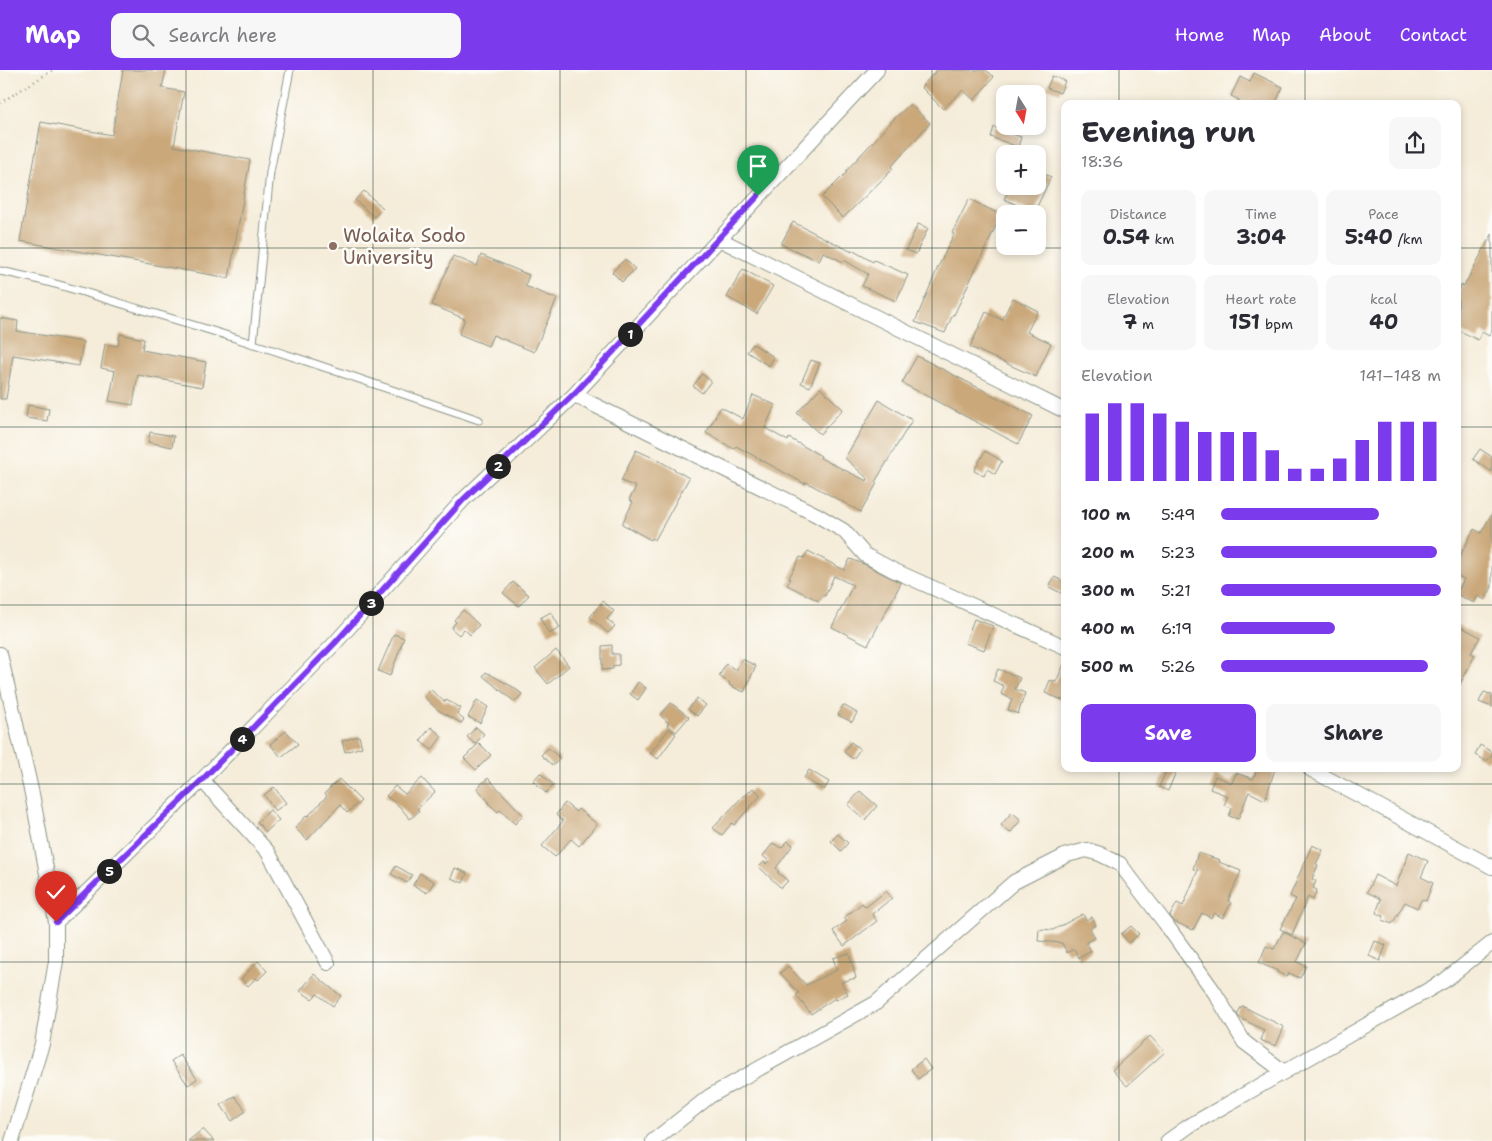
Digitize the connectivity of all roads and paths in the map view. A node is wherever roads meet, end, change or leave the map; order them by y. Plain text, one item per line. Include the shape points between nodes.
1 (53, 70) edge
2 (290, 70) edge
3 (877, 70) edge
4 (0, 103) edge
5 (719, 239) junction
6 (0, 270) edge
7 (253, 344) junction
8 (574, 394) junction
9 (1061, 409) edge
10 (479, 420) dead end
11 (1061, 645) edge
12 (0, 654) edge
13 (1316, 772) edge
14 (202, 780) junction
15 (1492, 867) edge
16 (56, 922) junction
17 (1492, 943) edge
18 (328, 963) dead end
19 (1284, 1072) junction
20 (12, 1141) edge
21 (654, 1141) edge
22 (1168, 1141) edge

1 - 4 path
2 - 7 lane via 270,172
3 - 5 street
5 - 8 street
5 - 9 street
6 - 7 lane
7 - 10 lane
8 - 11 street via 817,515 844,531 865,555 893,570
8 - 14 street via 463,500 335,643
12 - 16 street via 32,794
13 - 15 street
14 - 16 street
14 - 18 street via 268,852
16 - 20 street via 56,961 42,1044
17 - 19 street via 1444,981
19 - 21 street via 1244,1042 1215,993 1120,864 1087,850 1067,855 1014,882 876,1004 710,1096
19 - 22 street

